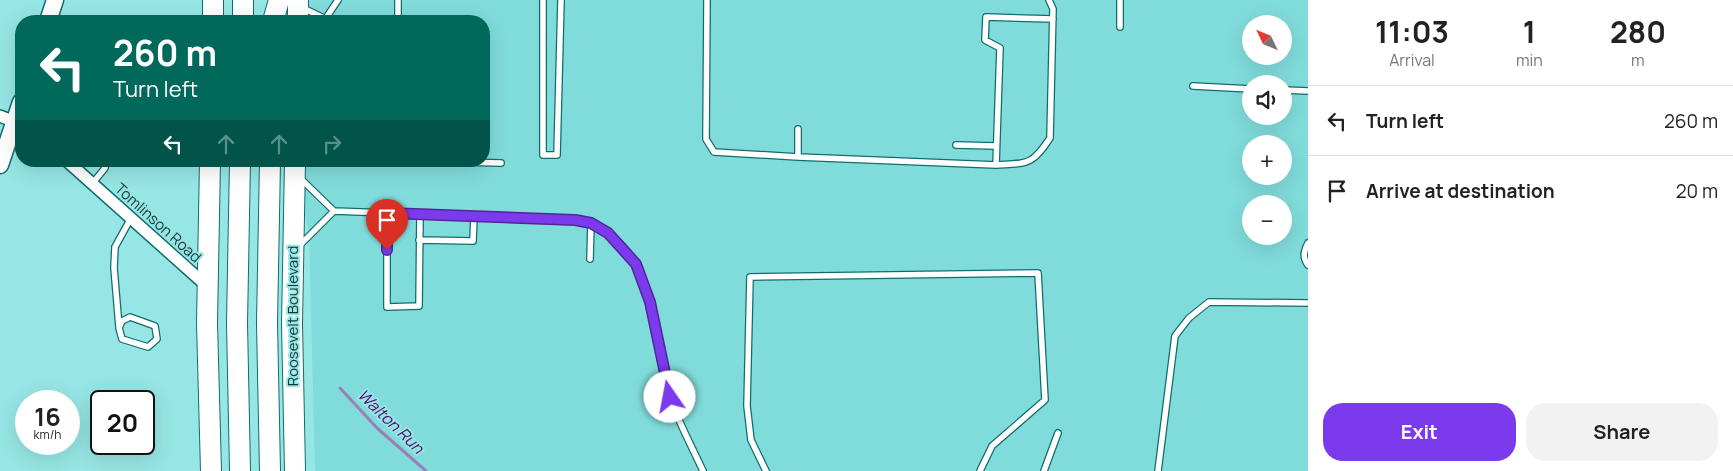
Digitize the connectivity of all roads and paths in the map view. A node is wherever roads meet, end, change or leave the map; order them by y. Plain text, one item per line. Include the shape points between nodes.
1 (214, 0) edge
2 (243, 0) edge
3 (273, 0) edge
4 (279, 0) edge
5 (338, 0) edge
6 (398, 0) edge
7 (543, 0) edge
8 (561, 0) edge
9 (707, 0) edge
10 (1048, 0) edge
11 (1120, 0) edge
12 (53, 1) edge
13 (298, 9) edge
14 (50, 15) edge
15 (213, 15) edge
16 (242, 15) edge
17 (273, 15) edge
18 (275, 15) edge
19 (312, 15) edge
20 (328, 15) edge
21 (398, 15) edge
22 (1053, 19) junction
23 (1120, 27) dead end
24 (1193, 86) dead end
25 (1242, 89) edge
26 (1292, 90) edge
27 (1308, 91) edge
28 (12, 121) edge
29 (798, 129) dead end
30 (956, 145) dead end
31 (996, 146) junction
32 (798, 157) junction
33 (490, 163) edge
34 (501, 163) dead end
35 (996, 164) junction
36 (0, 165) edge
37 (73, 167) edge
38 (105, 167) edge
39 (210, 167) edge
40 (240, 167) edge
41 (270, 167) edge
42 (295, 167) edge
43 (92, 184) junction
44 (334, 211) junction
45 (387, 213) junction
46 (420, 214) junction
47 (474, 216) junction
48 (131, 218) junction
49 (591, 223) junction
50 (420, 240) junction
51 (1308, 243) edge
52 (293, 252) junction
53 (590, 259) dead end
54 (1308, 265) edge
55 (208, 287) junction
56 (1308, 303) edge
57 (119, 327) junction
58 (1058, 433) dead end
59 (211, 471) edge
60 (240, 471) edge
61 (270, 471) edge
62 (295, 471) edge
63 (703, 471) edge
64 (766, 471) edge
65 (980, 471) edge
66 (1044, 471) edge
67 (1158, 471) edge

1 - 15 highway
2 - 16 highway
3 - 17 highway
4 - 18 highway
5 - 20 lane
6 - 21 lane
7 - 8 lane via 543,155 557,155
9 - 32 lane via 706,139 714,152
10 - 22 lane via 1053,9
11 - 23 lane
12 - 14 main road
13 - 19 lane
22 - 31 lane via 986,17 985,40 1000,48
22 - 35 lane via 1050,138 1039,155 1028,162
24 - 25 lane
26 - 27 lane
28 - 36 main road
29 - 32 lane
30 - 31 lane
31 - 35 lane
32 - 35 lane
33 - 34 lane
37 - 43 street, Tomlinson Road
38 - 43 lane
39 - 55 highway
40 - 60 highway via 237,323
41 - 61 highway, Roosevelt Boulevard via 267,323
42 - 44 lane
42 - 52 highway, Roosevelt Boulevard
43 - 48 street, Tomlinson Road
44 - 45 lane
44 - 52 lane
45 - 46 lane
45 - 50 lane via 387,307 419,306
46 - 47 lane
46 - 50 lane
47 - 49 lane
47 - 50 lane via 473,240
48 - 55 street, Tomlinson Road
48 - 57 lane via 115,247
49 - 53 lane
49 - 63 lane via 608,233 636,264 650,302 670,397
51 - 54 lane via 1304,251
52 - 62 highway, Roosevelt Boulevard
55 - 59 highway
56 - 67 lane via 1209,302 1189,318 1175,336
57 - 57 lane via 122,339 148,347 157,339 156,326 130,317
58 - 66 lane
64 - 65 lane via 751,440 748,406 750,277 1038,273 1045,400 992,446

